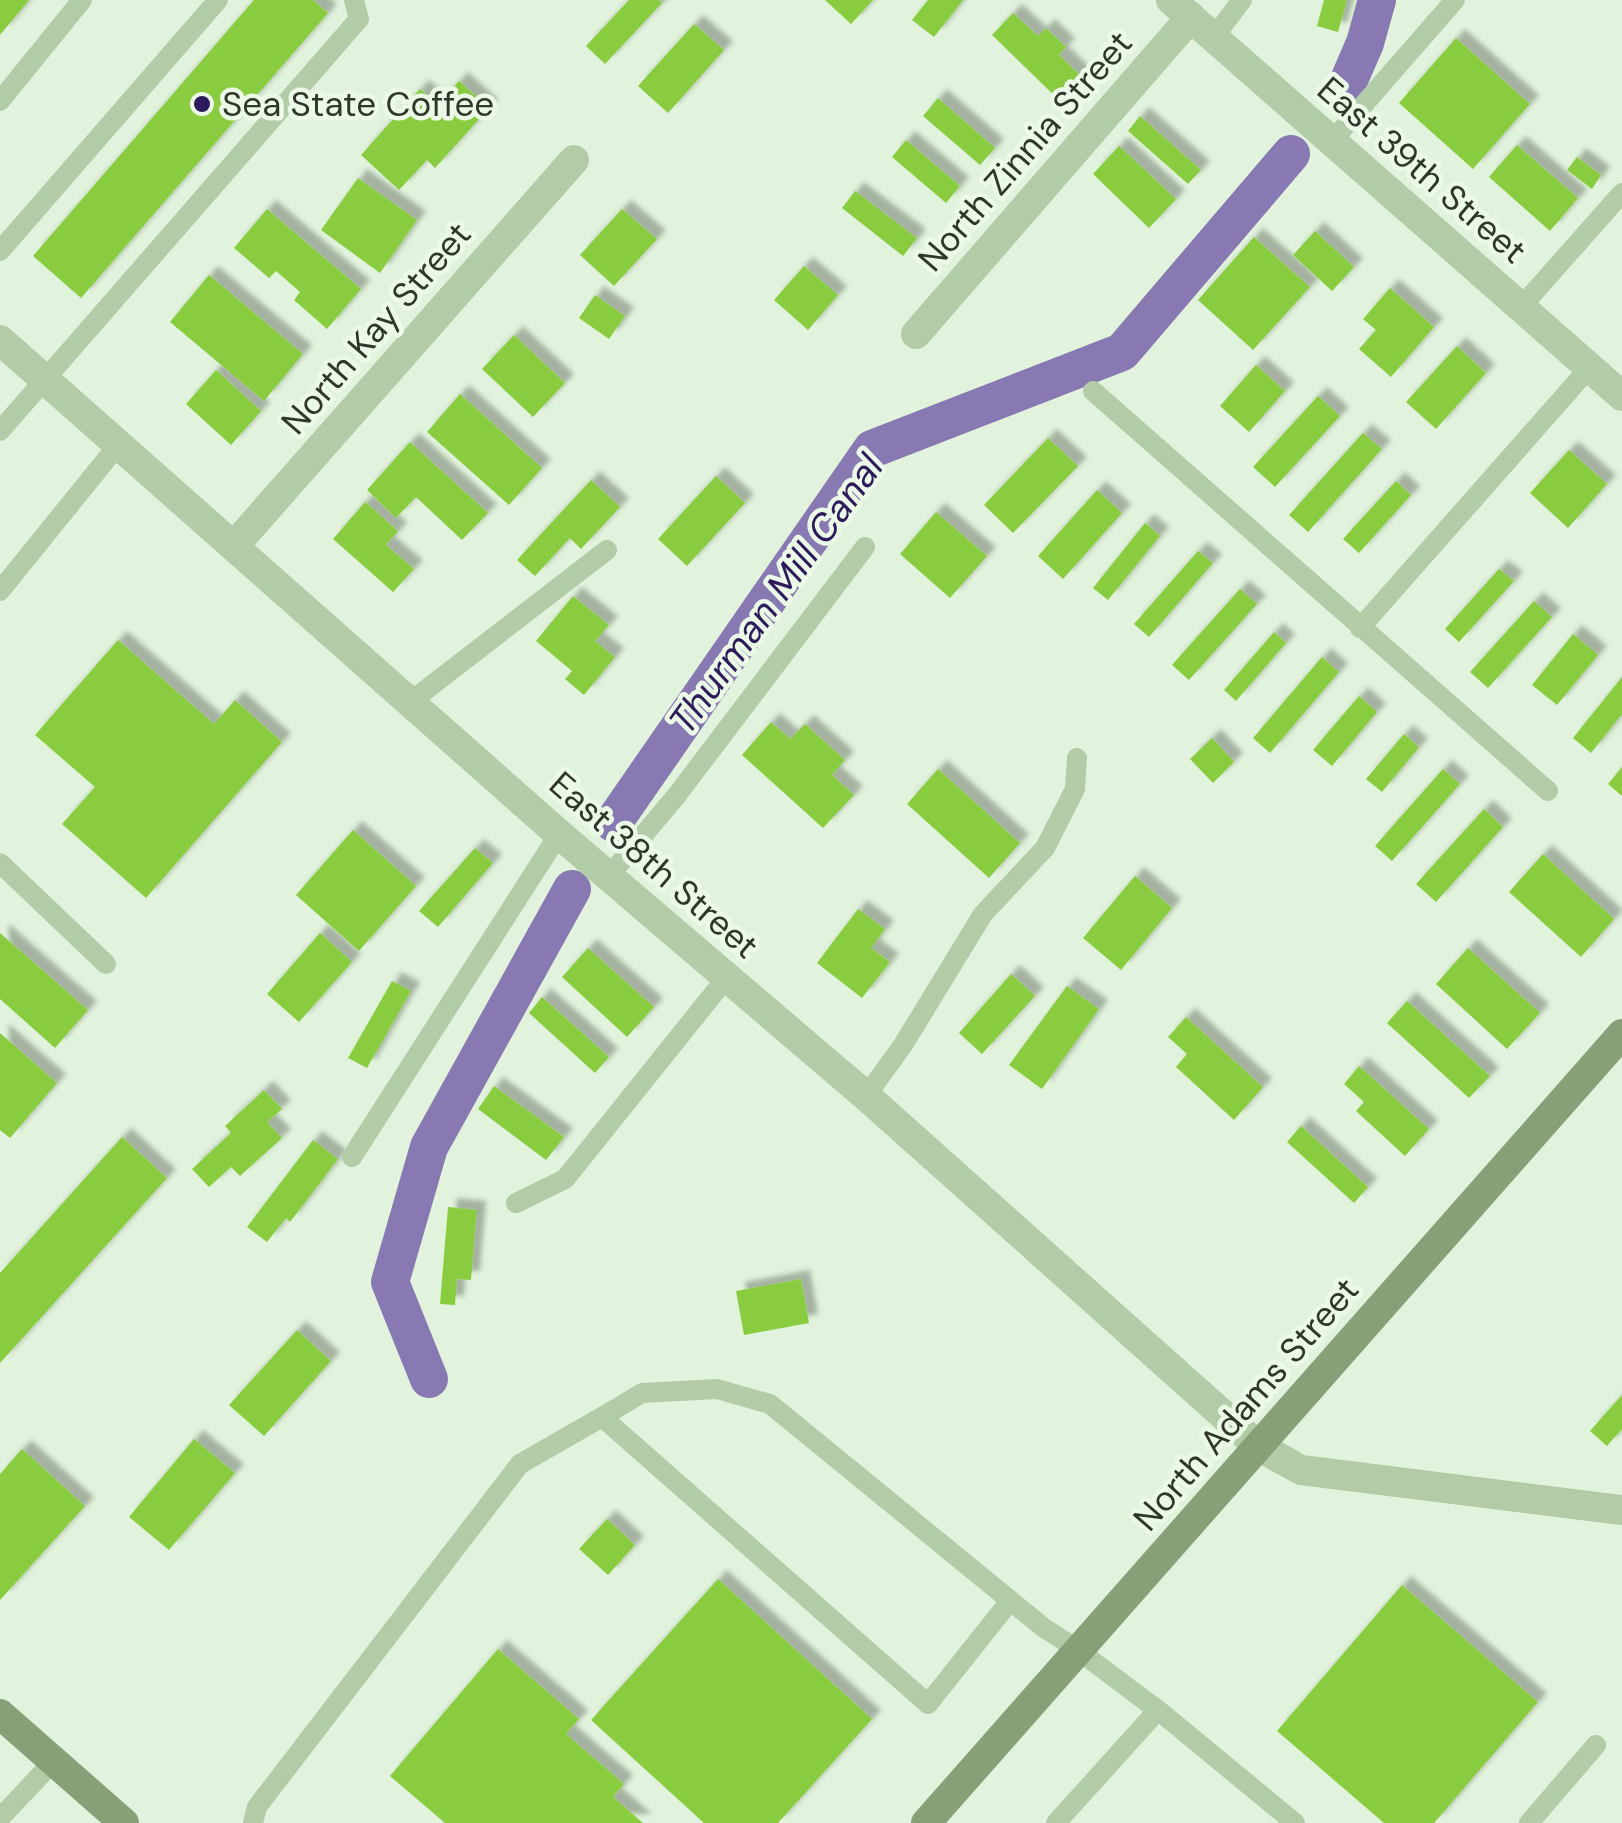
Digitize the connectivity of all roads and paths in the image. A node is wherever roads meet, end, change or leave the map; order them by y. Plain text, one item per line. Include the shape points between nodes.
1 (82, 0) edge
2 (218, 0) edge
3 (354, 0) edge
4 (1242, 0) edge
5 (1454, 0) edge
6 (1192, 18) edge
7 (0, 102) edge
8 (1332, 141) junction
9 (574, 160) dead end
10 (1622, 193) edge
11 (0, 251) edge
12 (1521, 307) junction
13 (916, 334) dead end
14 (0, 340) edge
15 (1590, 367) junction
16 (46, 380) junction
17 (1093, 391) dead end
18 (1622, 396) edge
19 (0, 430) edge
20 (118, 445) junction
21 (234, 546) junction
22 (865, 547) dead end
23 (608, 550) dead end
24 (0, 591) edge
25 (1360, 628) junction
26 (410, 702) junction
27 (1077, 758) dead end
28 (1548, 792) dead end
29 (559, 834) junction
30 (0, 863) edge
31 (609, 876) junction
32 (106, 964) dead end
33 (726, 977) junction
34 (1622, 1035) edge
35 (866, 1096) junction
36 (352, 1157) dead end
37 (516, 1203) dead end
38 (602, 1417) junction
39 (1258, 1446) junction
40 (1622, 1510) edge
41 (1010, 1601) junction
42 (1079, 1649) junction
43 (1158, 1710) junction
44 (0, 1714) edge
45 (1596, 1745) dead end
46 (54, 1762) junction
47 (255, 1815) edge
48 (0, 1818) edge
49 (124, 1823) edge
50 (276, 1823) edge
51 (926, 1823) edge
52 (1056, 1823) edge
53 (1296, 1823) edge
54 (1529, 1823) edge

1 - 7 lane
2 - 11 lane
3 - 16 lane via 359,20
4 - 6 lane
5 - 8 lane
6 - 8 street, East 39th Street
6 - 13 street, North Zinnia Street
8 - 12 street, East 39th Street
9 - 21 street, North Kay Street
10 - 12 lane
12 - 15 street, East 39th Street
14 - 16 street, East 38th Street
15 - 18 street, East 39th Street
15 - 25 lane
16 - 19 lane
16 - 20 street, East 38th Street
17 - 25 lane
20 - 21 street, East 38th Street
20 - 24 lane
21 - 26 street, East 38th Street
22 - 31 lane
23 - 26 lane
25 - 28 lane
26 - 29 street, East 38th Street
27 - 35 lane via 1075,789 1046,848 983,914
29 - 31 street, East 38th Street
29 - 36 lane
30 - 32 lane
31 - 33 street, East 38th Street
33 - 35 street, East 38th Street
33 - 37 lane via 565,1179
34 - 39 street, North Adams Street
35 - 39 street, East 38th Street
38 - 41 lane via 642,1393 718,1389 770,1404
38 - 41 lane via 928,1704
38 - 47 lane via 520,1464
39 - 40 street, East 38th Street via 1302,1470
39 - 42 street, North Adams Street
41 - 42 lane
42 - 43 lane
42 - 51 street, North Adams Street
43 - 52 lane
43 - 53 lane
44 - 46 street
45 - 54 lane
46 - 48 lane
46 - 49 street
47 - 50 lane

